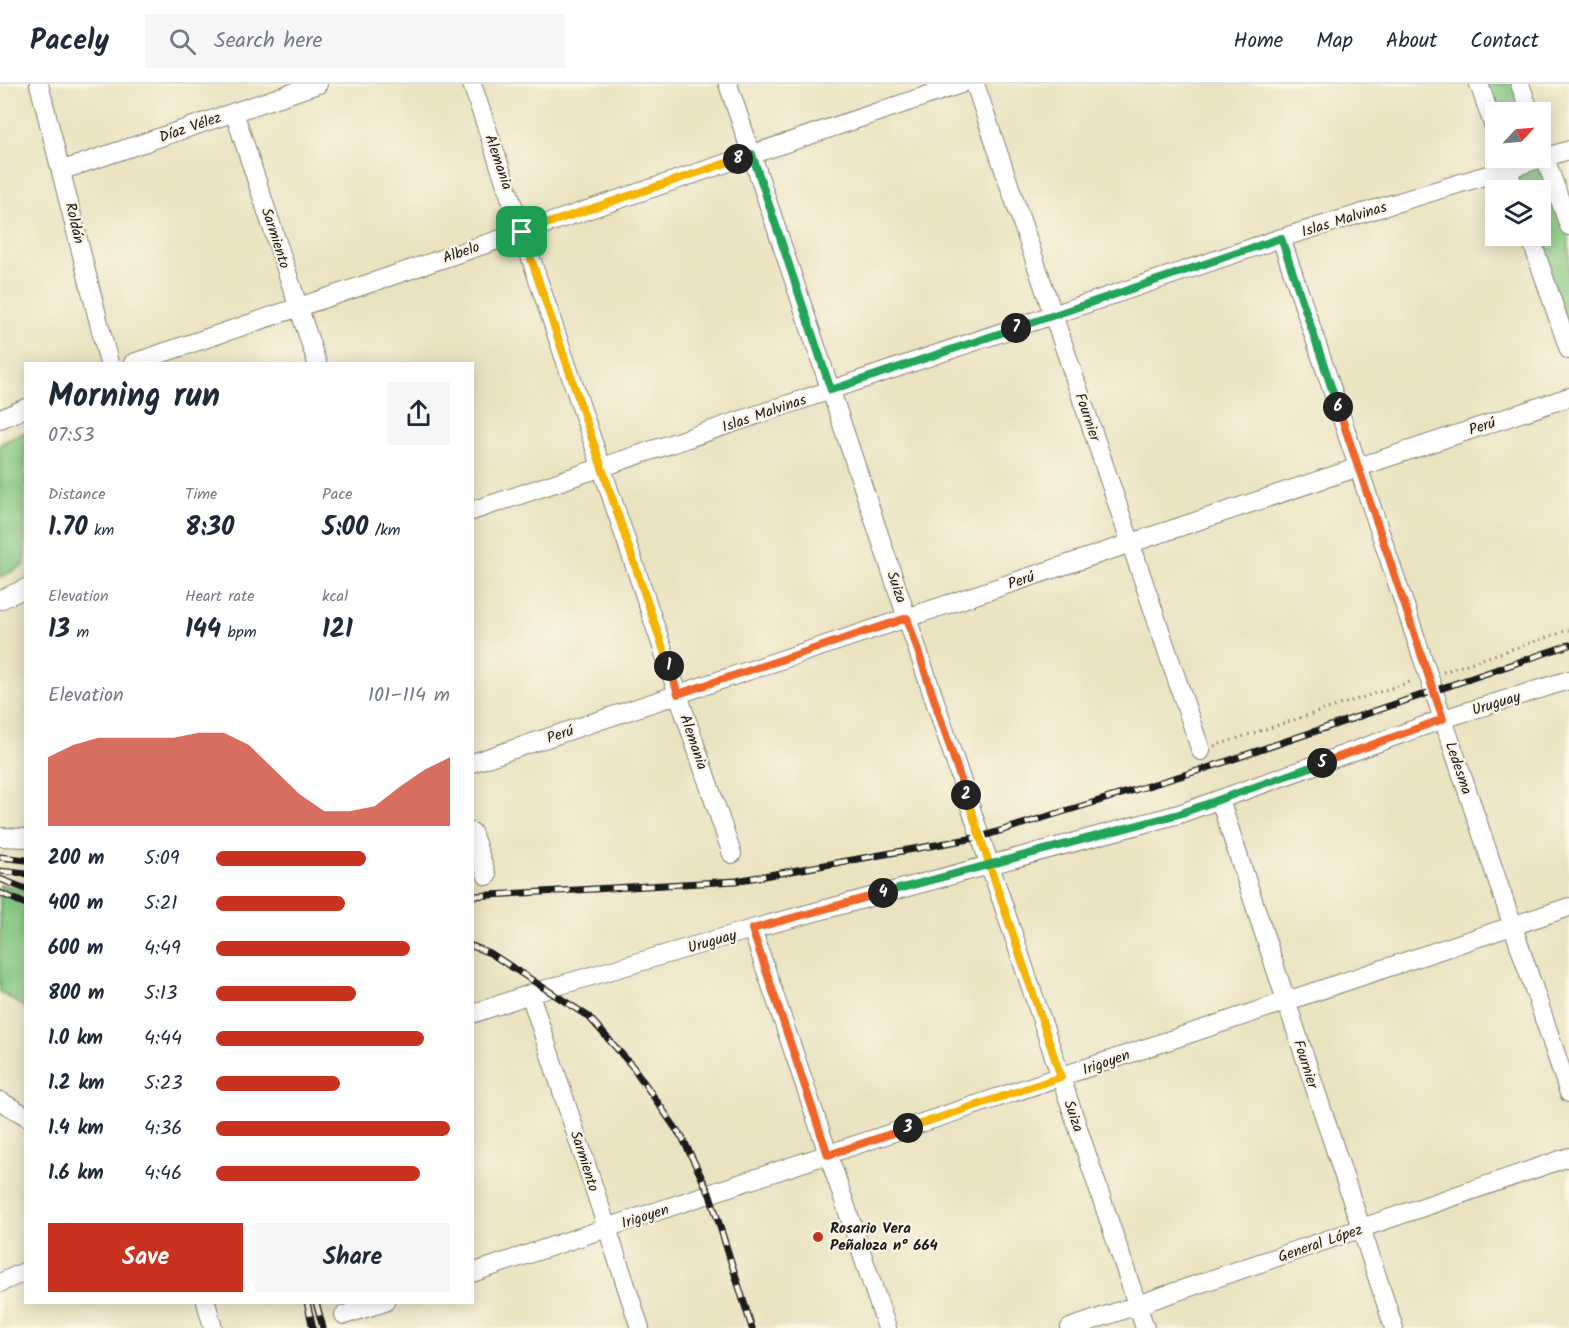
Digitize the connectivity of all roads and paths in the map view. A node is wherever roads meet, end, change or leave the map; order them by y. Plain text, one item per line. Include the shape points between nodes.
1 (39, 84) edge
2 (318, 84) edge
3 (472, 84) edge
4 (728, 84) edge
5 (961, 84) edge
6 (975, 84) edge
7 (1479, 84) edge
8 (1520, 84) edge
9 (1485, 102) edge
10 (1526, 102) edge
11 (234, 112) junction
12 (1551, 150) edge
13 (1569, 150) edge
14 (752, 154) junction
15 (1491, 168) edge
16 (1549, 168) edge
17 (63, 170) junction
18 (1569, 226) edge
19 (522, 232) junction
20 (1281, 238) junction
21 (1533, 246) edge
22 (299, 307) junction
23 (1053, 315) junction
24 (1569, 350) edge
25 (109, 362) edge
26 (136, 362) edge
27 (317, 362) edge
28 (831, 390) junction
29 (1569, 397) edge
30 (24, 409) edge
31 (0, 419) edge
32 (1358, 467) junction
33 (602, 468) junction
34 (474, 510) edge
35 (1131, 543) junction
36 (24, 589) edge
37 (0, 600) edge
38 (907, 618) junction
39 (1569, 630) edge
40 (1428, 676) junction
41 (1569, 680) edge
42 (678, 694) junction
43 (1443, 719) junction
44 (1201, 751) joint
45 (474, 762) edge
46 (1220, 800) junction
47 (0, 837) edge
48 (24, 838) edge
49 (474, 838) edge
50 (732, 854) dead end
51 (989, 864) junction
52 (487, 876) dead end
53 (1569, 907) edge
54 (1513, 926) junction
55 (752, 929) junction
56 (530, 994) junction
57 (1285, 1002) junction
58 (474, 1013) edge
59 (1061, 1077) junction
60 (1569, 1093) edge
61 (0, 1101) edge
62 (24, 1115) edge
63 (828, 1155) junction
64 (1569, 1157) edge
65 (608, 1228) junction
66 (1361, 1229) junction
67 (24, 1272) edge
68 (474, 1272) edge
69 (0, 1283) edge
70 (207, 1304) edge
71 (378, 1304) edge
72 (1138, 1305) junction
73 (344, 1315) edge
74 (213, 1328) edge
75 (640, 1328) edge
76 (887, 1328) edge
77 (1070, 1328) edge
78 (1145, 1328) edge
79 (1394, 1328) edge

1 - 17 street, Roldán
2 - 11 street, Díaz Vélez
3 - 19 street, Alemania
4 - 14 street, Suiza
5 - 14 street, Albelo
6 - 23 street, Fournier
7 - 9 street
8 - 10 street
11 - 17 street, Díaz Vélez
11 - 22 street, Sarmiento
12 - 13 street, Islas Malvinas
14 - 19 street, Albelo
14 - 28 street, Suiza
15 - 20 street, Islas Malvinas
16 - 18 street
17 - 25 street, Roldán
19 - 22 street, Albelo
19 - 33 street, Alemania
20 - 23 street, Islas Malvinas
20 - 32 street, Ledesma
21 - 24 street
22 - 26 street, Albelo
22 - 27 street, Sarmiento
23 - 28 street, Islas Malvinas
23 - 35 street, Fournier
28 - 33 street, Islas Malvinas
28 - 38 street, Suiza
29 - 32 street, Perú
30 - 31 street
32 - 35 street, Perú
32 - 40 street, Ledesma
33 - 34 street, Islas Malvinas
33 - 42 street, Alemania
35 - 38 street, Perú
35 - 44 street, Fournier
36 - 37 street
38 - 42 street, Perú
38 - 51 street, Suiza
39 - 40 path
40 - 43 street, Ledesma
40 - 44 path
41 - 43 street, Uruguay
42 - 45 street, Perú
42 - 50 street, Alemania
43 - 46 street, Uruguay
43 - 54 street, Ledesma
46 - 51 street, Uruguay
46 - 57 street, Fournier
47 - 48 street
49 - 52 street
51 - 55 street, Uruguay
51 - 59 street, Suiza
53 - 54 street, Irigoyen
54 - 57 street, Irigoyen
54 - 60 street, Ledesma
55 - 56 street, Uruguay
55 - 63 street
56 - 58 street, Uruguay
56 - 65 street, Sarmiento
57 - 59 street, Irigoyen
57 - 66 street, Fournier
59 - 63 street, Irigoyen
59 - 72 street, Suiza
61 - 62 street
63 - 65 street, Irigoyen
63 - 76 street
64 - 66 street, General López
65 - 68 street, Irigoyen
65 - 75 street, Sarmiento
66 - 72 street, General López
66 - 79 street, Fournier
67 - 69 street
70 - 74 street
71 - 73 street
72 - 77 street, General López
72 - 78 street, Suiza

